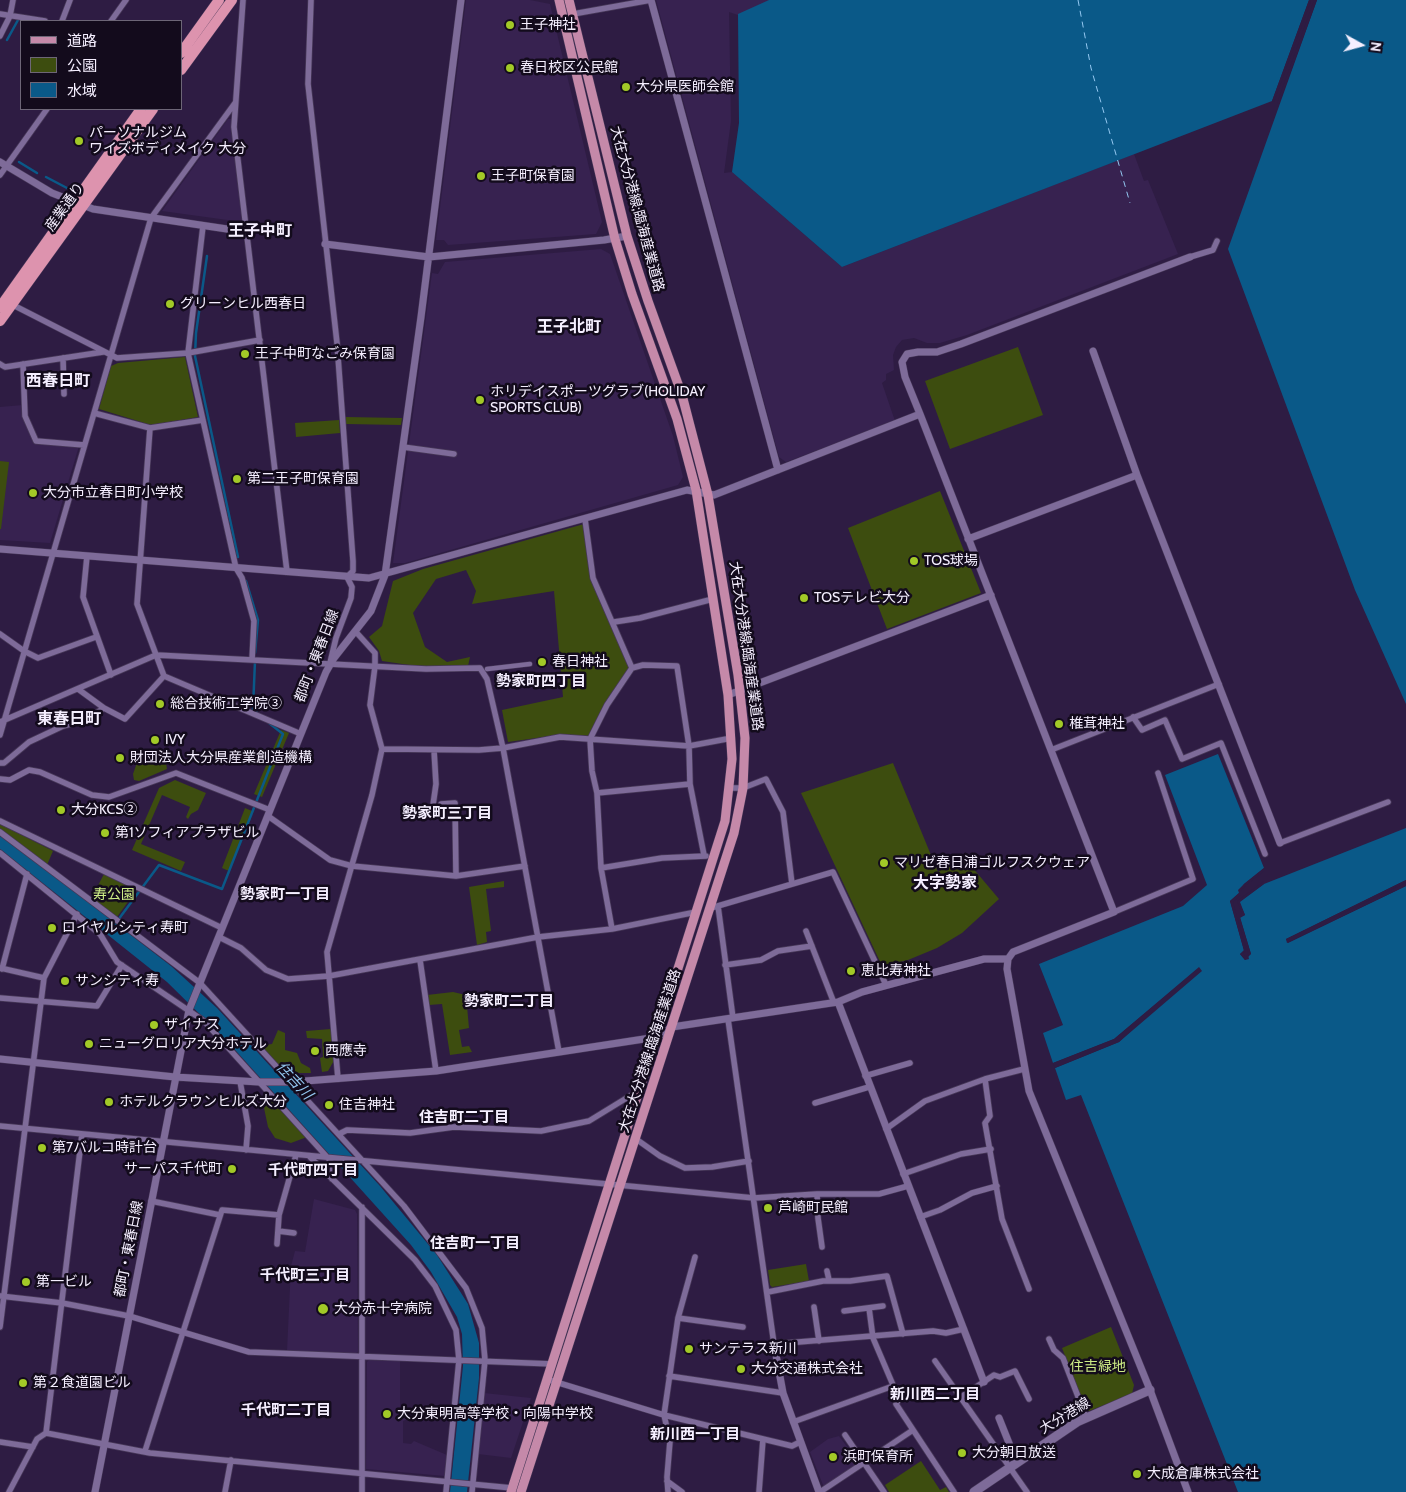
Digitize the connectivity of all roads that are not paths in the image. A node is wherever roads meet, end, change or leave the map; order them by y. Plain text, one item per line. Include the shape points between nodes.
1 (13, 0) edge
2 (70, 0) edge
3 (126, 0) edge
4 (219, 0) edge
5 (232, 0) edge
6 (243, 0) edge
7 (311, 0) edge
8 (461, 0) edge
9 (559, 0) edge
10 (569, 0) edge
11 (651, 0) edge
12 (0, 14) edge
13 (573, 14) junction
14 (10, 16) junction
15 (39, 20) edge
16 (62, 20) edge
17 (112, 20) edge
18 (0, 36) edge
19 (182, 52) edge
20 (182, 69) edge
21 (235, 104) junction
22 (46, 110) edge
23 (140, 110) edge
24 (152, 110) edge
25 (3, 163) edge
26 (0, 175) edge
27 (79, 204) junction
28 (151, 218) junction
29 (203, 226) junction
30 (247, 232) junction
31 (627, 236) junction
32 (615, 239) junction
33 (1217, 241) dead end
34 (326, 244) junction
35 (429, 257) junction
36 (1190, 257) joint
37 (4, 303) edge
38 (0, 321) edge
39 (260, 340) junction
40 (1092, 351) dead end
41 (102, 352) junction
42 (188, 353) junction
43 (110, 356) junction
44 (63, 358) junction
45 (0, 364) edge
46 (23, 364) junction
47 (64, 394) dead end
48 (94, 414) junction
49 (920, 414) junction
50 (203, 420) junction
51 (150, 428) junction
52 (84, 445) junction
53 (403, 448) junction
54 (454, 454) dead end
55 (778, 470) junction
56 (1137, 475) junction
57 (696, 490) junction
58 (708, 495) junction
59 (585, 519) junction
60 (968, 539) junction
61 (0, 549) edge
62 (54, 554) junction
63 (87, 556) junction
64 (141, 560) junction
65 (236, 568) junction
66 (286, 572) junction
67 (384, 575) junction
68 (347, 577) junction
69 (991, 595) junction
70 (713, 599) junction
71 (614, 622) junction
72 (356, 632) junction
73 (0, 634) edge
74 (96, 637) junction
75 (24, 652) junction
76 (156, 655) junction
77 (252, 660) junction
78 (330, 664) junction
79 (530, 664) dead end
80 (376, 666) junction
81 (632, 668) junction
82 (487, 669) dead end
83 (111, 675) junction
84 (164, 676) junction
85 (1219, 684) junction
86 (78, 690) junction
87 (740, 692) junction
88 (728, 695) junction
89 (104, 708) junction
90 (1133, 718) junction
91 (2, 722) edge
92 (301, 734) junction
93 (0, 735) edge
94 (732, 738) junction
95 (590, 739) junction
96 (689, 746) junction
97 (503, 748) junction
98 (382, 749) junction
99 (434, 750) junction
100 (1051, 750) junction
101 (0, 763) edge
102 (1158, 773) dead end
103 (0, 779) edge
104 (690, 784) junction
105 (730, 788) junction
106 (743, 788) junction
107 (597, 793) junction
108 (1388, 802) dead end
109 (269, 813) junction
110 (0, 821) edge
111 (0, 832) edge
112 (1280, 843) joint
113 (0, 853) edge
114 (1265, 854) dead end
115 (704, 855) junction
116 (713, 859) junction
117 (352, 866) junction
118 (524, 866) junction
119 (602, 868) junction
120 (27, 874) junction
121 (456, 876) junction
122 (792, 884) junction
123 (714, 907) junction
124 (696, 912) junction
125 (1114, 912) junction
126 (77, 914) junction
127 (222, 928) junction
128 (612, 929) junction
129 (806, 931) dead end
130 (219, 937) junction
131 (538, 937) junction
132 (812, 946) junction
133 (1008, 958) junction
134 (420, 960) junction
135 (122, 965) junction
136 (725, 965) junction
137 (1, 969) edge
138 (329, 976) junction
139 (44, 978) junction
140 (200, 982) junction
141 (886, 985) junction
142 (0, 998) edge
143 (41, 1002) junction
144 (836, 1002) junction
145 (189, 1010) junction
146 (730, 1019) junction
147 (672, 1027) junction
148 (657, 1037) junction
149 (559, 1052) junction
150 (0, 1059) edge
151 (34, 1063) junction
152 (910, 1063) dead end
153 (1024, 1069) junction
154 (436, 1071) junction
155 (866, 1076) junction
156 (176, 1077) junction
157 (338, 1079) junction
158 (985, 1079) junction
159 (240, 1081) junction
160 (260, 1082) junction
161 (291, 1083) junction
162 (869, 1087) junction
163 (641, 1089) junction
164 (815, 1103) dead end
165 (0, 1126) edge
166 (25, 1128) junction
167 (886, 1129) junction
168 (82, 1134) junction
169 (339, 1134) junction
170 (636, 1139) junction
171 (163, 1143) junction
172 (991, 1149) junction
173 (246, 1150) junction
174 (296, 1155) junction
175 (309, 1156) junction
176 (329, 1158) junction
177 (749, 1160) junction
178 (361, 1161) junction
179 (903, 1174) junction
180 (332, 1179) junction
181 (608, 1185) junction
182 (621, 1186) junction
183 (908, 1186) junction
184 (997, 1186) junction
185 (817, 1194) junction
186 (754, 1198) junction
187 (151, 1201) junction
188 (362, 1207) junction
189 (220, 1215) junction
190 (279, 1215) junction
191 (920, 1217) junction
192 (278, 1231) junction
193 (294, 1233) dead end
194 (277, 1244) dead end
195 (822, 1247) dead end
196 (695, 1257) dead end
197 (827, 1271) dead end
198 (829, 1280) junction
199 (1029, 1289) dead end
200 (768, 1292) junction
201 (2, 1297) edge
202 (62, 1303) junction
203 (883, 1306) dead end
204 (814, 1307) dead end
205 (869, 1308) junction
206 (844, 1312) dead end
207 (129, 1316) junction
208 (678, 1318) junction
209 (0, 1327) edge
210 (743, 1327) dead end
211 (964, 1329) junction
212 (183, 1332) junction
213 (902, 1334) junction
214 (873, 1338) junction
215 (1050, 1339) dead end
216 (819, 1341) junction
217 (774, 1344) junction
218 (362, 1357) junction
219 (460, 1360) junction
220 (483, 1360) junction
221 (935, 1361) dead end
222 (552, 1363) junction
223 (562, 1367) junction
224 (669, 1376) junction
225 (546, 1379) junction
226 (984, 1382) junction
227 (557, 1383) junction
228 (893, 1386) junction
229 (1150, 1390) junction
230 (784, 1393) junction
231 (961, 1397) junction
232 (1029, 1399) dead end
233 (664, 1415) junction
234 (1086, 1417) junction
235 (1000, 1418) dead end
236 (793, 1422) junction
237 (913, 1430) junction
238 (46, 1433) junction
239 (845, 1435) dead end
240 (763, 1439) junction
241 (0, 1442) edge
242 (800, 1442) junction
243 (104, 1443) junction
244 (32, 1447) junction
245 (145, 1452) junction
246 (231, 1460) junction
247 (864, 1463) junction
248 (1014, 1465) junction
249 (362, 1474) junction
250 (667, 1481) junction
251 (449, 1482) junction
252 (471, 1484) junction
253 (511, 1490) edge
254 (9, 1492) edge
255 (94, 1492) edge
256 (225, 1492) edge
257 (362, 1492) edge
258 (446, 1492) edge
259 (472, 1492) edge
260 (521, 1492) edge
261 (668, 1492) edge
262 (682, 1492) edge
263 (759, 1492) edge
264 (819, 1492) edge
265 (884, 1492) edge
266 (954, 1492) edge
267 (974, 1492) edge
268 (1027, 1492) edge
269 (1188, 1492) edge

1 - 14 street
2 - 16 street
3 - 17 street
4 - 19 highway
5 - 20 highway
6 - 21 street
7 - 34 street, 都町・東春日線 via 308,84
8 - 35 street
9 - 32 main road, 大在大分港線;臨海産業道路
10 - 13 main road, 大在大分港線;臨海産業道路
11 - 13 street
11 - 55 street
12 - 14 street
13 - 31 main road, 大在大分港線;臨海産業道路
14 - 15 street
14 - 18 street
21 - 28 street
21 - 30 street via 234,127
22 - 25 street
23 - 27 highway, 産業通り
24 - 27 highway, 産業通り
25 - 26 street
25 - 27 street via 52,193
27 - 28 street
27 - 37 highway, 産業通り
28 - 29 street
28 - 43 street
29 - 30 street
29 - 42 street
30 - 39 street
31 - 32 street
31 - 58 main road, 大在大分港線;臨海産業道路 via 682,395
32 - 35 street
32 - 57 main road, 大在大分港線;臨海産業道路 via 677,419
33 - 36 street via 1213,250
34 - 35 street
34 - 68 street, 都町・東春日線 via 353,561 353,571
35 - 53 street
36 - 49 street via 961,344 937,352 907,354 902,362 905,377
37 - 38 highway, 産業通り
37 - 41 street
39 - 42 street
39 - 66 street
40 - 56 street
41 - 43 street
41 - 44 street
42 - 43 street
42 - 50 street
43 - 48 street
44 - 46 street
44 - 47 street
45 - 46 street via 5,367
46 - 52 street via 25,416 36,442
48 - 51 street
48 - 52 street
49 - 55 street
49 - 60 street
50 - 51 street
50 - 65 street
51 - 64 street
52 - 62 street
53 - 54 street
53 - 67 street
55 - 58 street
56 - 60 street
56 - 85 street
57 - 58 street
57 - 59 street
57 - 70 main road, 大在大分港線;臨海産業道路
58 - 87 main road, 大在大分港線;臨海産業道路
59 - 67 street
59 - 71 street via 593,578
60 - 69 street
61 - 62 street
62 - 63 street
62 - 75 street
63 - 64 street
63 - 74 street via 84,597
64 - 65 street
64 - 76 street via 137,604
65 - 66 street
65 - 77 street via 254,621
66 - 68 street
67 - 68 street
67 - 72 street via 374,605
68 - 78 street, 都町・東春日線 via 352,587 351,598
69 - 87 street
69 - 100 street
70 - 71 street
70 - 88 main road, 大在大分港線;臨海産業道路
71 - 81 street
72 - 78 street
72 - 80 street via 373,649
73 - 75 street
74 - 75 street via 38,658
74 - 83 street
75 - 91 street
76 - 77 street
76 - 83 street
76 - 84 street
77 - 78 street
78 - 80 street
78 - 92 street, 都町・東春日線
79 - 82 street
80 - 97 street via 445,670 480,668 487,679
80 - 98 street via 370,706
81 - 95 street via 602,712
81 - 96 street via 643,664 677,666
83 - 86 street
84 - 89 street via 125,719
84 - 92 street
85 - 90 street
85 - 112 street
86 - 89 street
86 - 91 street
87 - 88 street
87 - 106 main road, 大在大分港線;臨海産業道路 via 745,738
88 - 94 main road, 大在大分港線;臨海産業道路
89 - 101 street via 85,720 29,742
90 - 100 street
90 - 114 street via 1142,730 1165,720 1182,758 1221,744
91 - 93 street
92 - 109 street, 都町・東春日線
94 - 96 street
94 - 105 main road, 大在大分港線;臨海産業道路
95 - 96 street
95 - 97 street via 560,737
95 - 107 street
96 - 104 street
97 - 99 street
97 - 118 street
98 - 99 street
98 - 117 street
99 - 121 street via 436,784 432,812 437,812 442,804 455,803
100 - 125 street
102 - 125 street via 1193,879
103 - 109 street via 10,780 29,770 92,794 109,797 176,773
104 - 107 street
104 - 115 street
105 - 106 street
105 - 116 main road, 大在大分港線;臨海産業道路 via 725,821
106 - 122 street via 766,779 783,812
106 - 123 main road, 大在大分港線;臨海産業道路
107 - 119 street
108 - 112 street
109 - 117 street via 330,860
109 - 127 street, 都町・東春日線
110 - 127 street
111 - 140 street
113 - 120 street
115 - 116 street
115 - 119 street
116 - 124 main road, 大在大分港線;臨海産業道路
117 - 121 street
117 - 138 street via 326,952
118 - 121 street
118 - 131 street
119 - 128 street
120 - 126 street
120 - 137 street
122 - 123 street
122 - 141 street via 832,872
123 - 136 street
123 - 147 main road, 大在大分港線;臨海産業道路
124 - 128 street
124 - 148 main road, 大在大分港線;臨海産業道路
125 - 133 street via 1013,952
126 - 135 street via 104,938
126 - 139 street
127 - 130 street, 都町・東春日線
128 - 131 street
129 - 132 street
130 - 138 street via 241,948 266,970 288,979
130 - 140 street, 都町・東春日線
131 - 134 street
131 - 149 street
132 - 136 street via 778,951 761,960
132 - 144 street
133 - 141 street via 984,959
133 - 153 street via 1007,969
134 - 138 street
134 - 154 street
135 - 143 street via 97,1006
135 - 145 street
136 - 146 street
137 - 139 street
138 - 157 street
139 - 143 street
140 - 145 street, 都町・東春日線
140 - 161 street
141 - 144 street
142 - 143 street
143 - 151 street
144 - 146 street
144 - 155 street
145 - 156 street, 都町・東春日線
145 - 160 street via 204,1021
146 - 147 street
146 - 177 street
147 - 148 street
147 - 170 main road, 大在大分港線;臨海産業道路
148 - 149 street
148 - 163 main road, 大在大分港線;臨海産業道路
149 - 154 street
150 - 151 street
151 - 156 street
151 - 166 street
152 - 155 street
153 - 158 street
153 - 229 street via 1036,1110
154 - 157 street
155 - 162 street
156 - 159 street
156 - 171 street, 都町・東春日線
157 - 161 street
158 - 167 street via 925,1101
158 - 172 street via 990,1116 985,1123
159 - 160 street
159 - 173 street via 248,1126
160 - 161 street
160 - 176 street
161 - 169 street
162 - 164 street
162 - 167 street
163 - 169 street via 589,1121 541,1131 454,1126 410,1133 347,1130
163 - 181 main road, 大在大分港線;臨海産業道路
165 - 166 street
166 - 168 street
166 - 201 street
167 - 179 street
168 - 171 street
168 - 202 street
169 - 178 street
170 - 177 street via 685,1168 712,1168
170 - 182 main road, 大在大分港線;臨海産業道路
171 - 173 street
171 - 187 street, 都町・東春日線
172 - 179 street via 961,1154
172 - 184 street
173 - 174 street
174 - 175 street
174 - 190 street
175 - 176 street
175 - 180 street
176 - 178 street
176 - 180 street via 333,1165
177 - 186 street
178 - 181 street
178 - 220 street via 404,1206 466,1288 482,1328
179 - 183 street
180 - 188 street
181 - 182 street
181 - 222 main road, 大在大分港線;臨海産業道路
182 - 186 street
182 - 223 main road, 大在大分港線;臨海産業道路
183 - 185 street via 879,1194
183 - 191 street
184 - 191 street via 972,1193
184 - 199 street via 1002,1219
185 - 186 street
185 - 195 street
186 - 200 street
187 - 189 street
187 - 207 street, 都町・東春日線
188 - 218 street
188 - 219 street via 415,1260 435,1286 456,1330
189 - 190 street via 222,1210
189 - 212 street
190 - 192 street
191 - 211 street
192 - 193 street
192 - 194 street
196 - 208 street
197 - 198 street
198 - 200 street
198 - 213 street via 887,1276
200 - 217 street
201 - 202 street
201 - 209 street
202 - 207 street
202 - 238 street
203 - 205 street
204 - 216 street
205 - 206 street
205 - 214 street
207 - 212 street
207 - 243 street, 都町・東春日線
208 - 210 street
208 - 224 street
211 - 213 street via 946,1333
211 - 226 street
212 - 218 street via 249,1352
212 - 245 street
213 - 214 street
214 - 216 street
214 - 228 street
215 - 234 street via 1054,1350 1063,1358
216 - 217 street
217 - 230 street
218 - 219 street
218 - 249 street
219 - 220 street
219 - 251 street
220 - 222 street
220 - 252 street
221 - 231 street
222 - 223 street
222 - 225 main road, 大在大分港線;臨海産業道路
223 - 227 main road, 大在大分港線;臨海産業道路
224 - 230 street
224 - 233 street
225 - 227 street
225 - 253 main road, 大在大分港線;臨海産業道路
226 - 231 street
226 - 232 street via 994,1375 1000,1377 1015,1371
227 - 233 street
227 - 260 main road, 大在大分港線;臨海産業道路
228 - 236 street
228 - 237 street via 899,1399 896,1404
229 - 234 main road, 大分港線
229 - 269 street
230 - 236 street
231 - 248 street
233 - 240 street
233 - 250 street via 670,1441
234 - 248 main road, 大分港線
235 - 248 street
236 - 242 street
237 - 247 street
237 - 266 street
238 - 243 street
238 - 244 street via 36,1439
239 - 247 street
240 - 242 street via 792,1446
240 - 263 street
241 - 244 street
242 - 264 street
243 - 245 street
243 - 255 street, 都町・東春日線
244 - 254 street
245 - 246 street
246 - 249 street
246 - 256 street
247 - 264 street
247 - 265 street
248 - 267 main road, 大分港線
248 - 268 street
249 - 251 street
249 - 257 street
250 - 261 street
250 - 262 street
251 - 252 street
251 - 258 street
252 - 253 street
252 - 259 street

